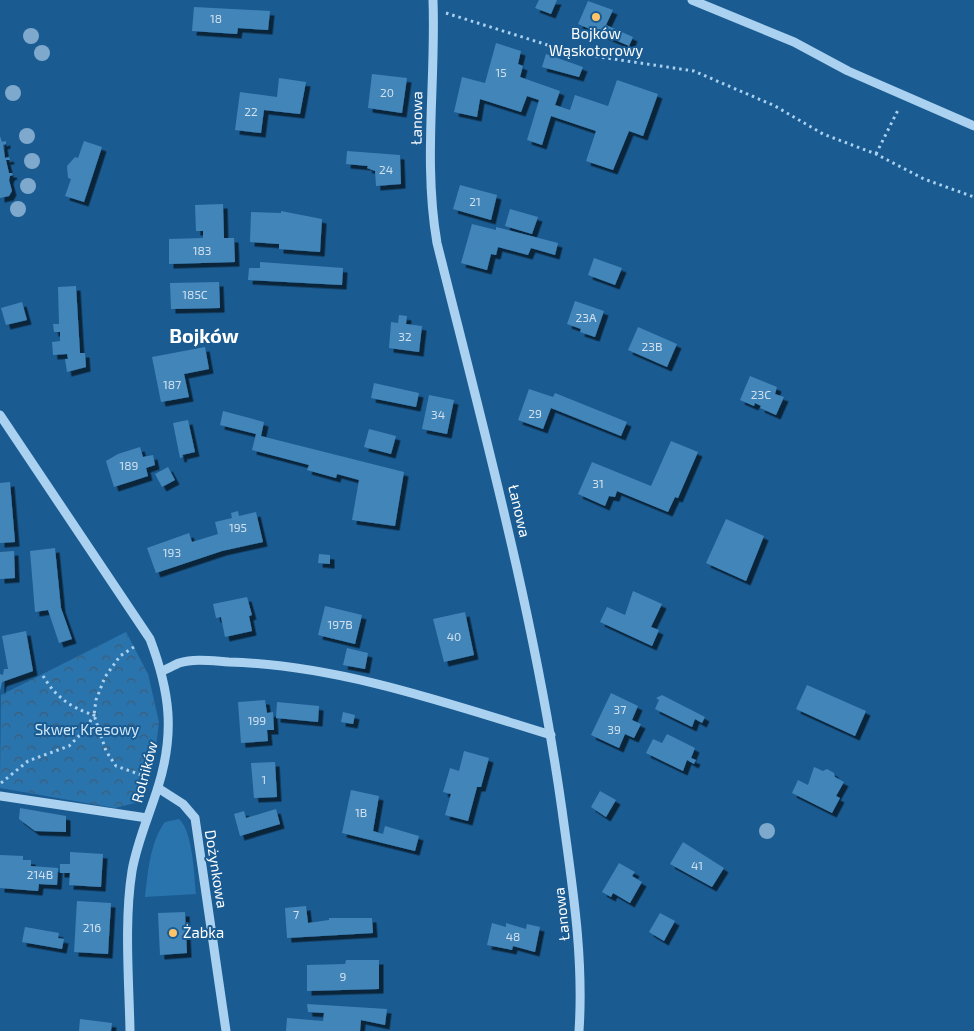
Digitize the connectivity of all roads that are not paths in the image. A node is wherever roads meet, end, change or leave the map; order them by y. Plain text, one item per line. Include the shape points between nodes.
1 (692, 0) edge
2 (433, 4) edge
3 (974, 126) edge
4 (0, 416) edge
5 (162, 672) junction
6 (551, 735) junction
7 (158, 788) junction
8 (0, 796) edge
9 (147, 818) junction
10 (130, 1031) edge
11 (226, 1031) edge
12 (579, 1031) edge

1 - 3 street via 794,42 848,71
2 - 6 street, Łanowa via 429,175 432,218 506,515
4 - 5 street, Rolników via 150,639
5 - 6 street via 180,663 195,661 276,665 454,705
5 - 7 street, Rolników via 170,731
6 - 12 street, Łanowa via 578,920
7 - 9 street, Rolników
7 - 11 street, Dożynkowa via 183,804 195,818
8 - 9 street
9 - 10 street, Rolników via 131,882

